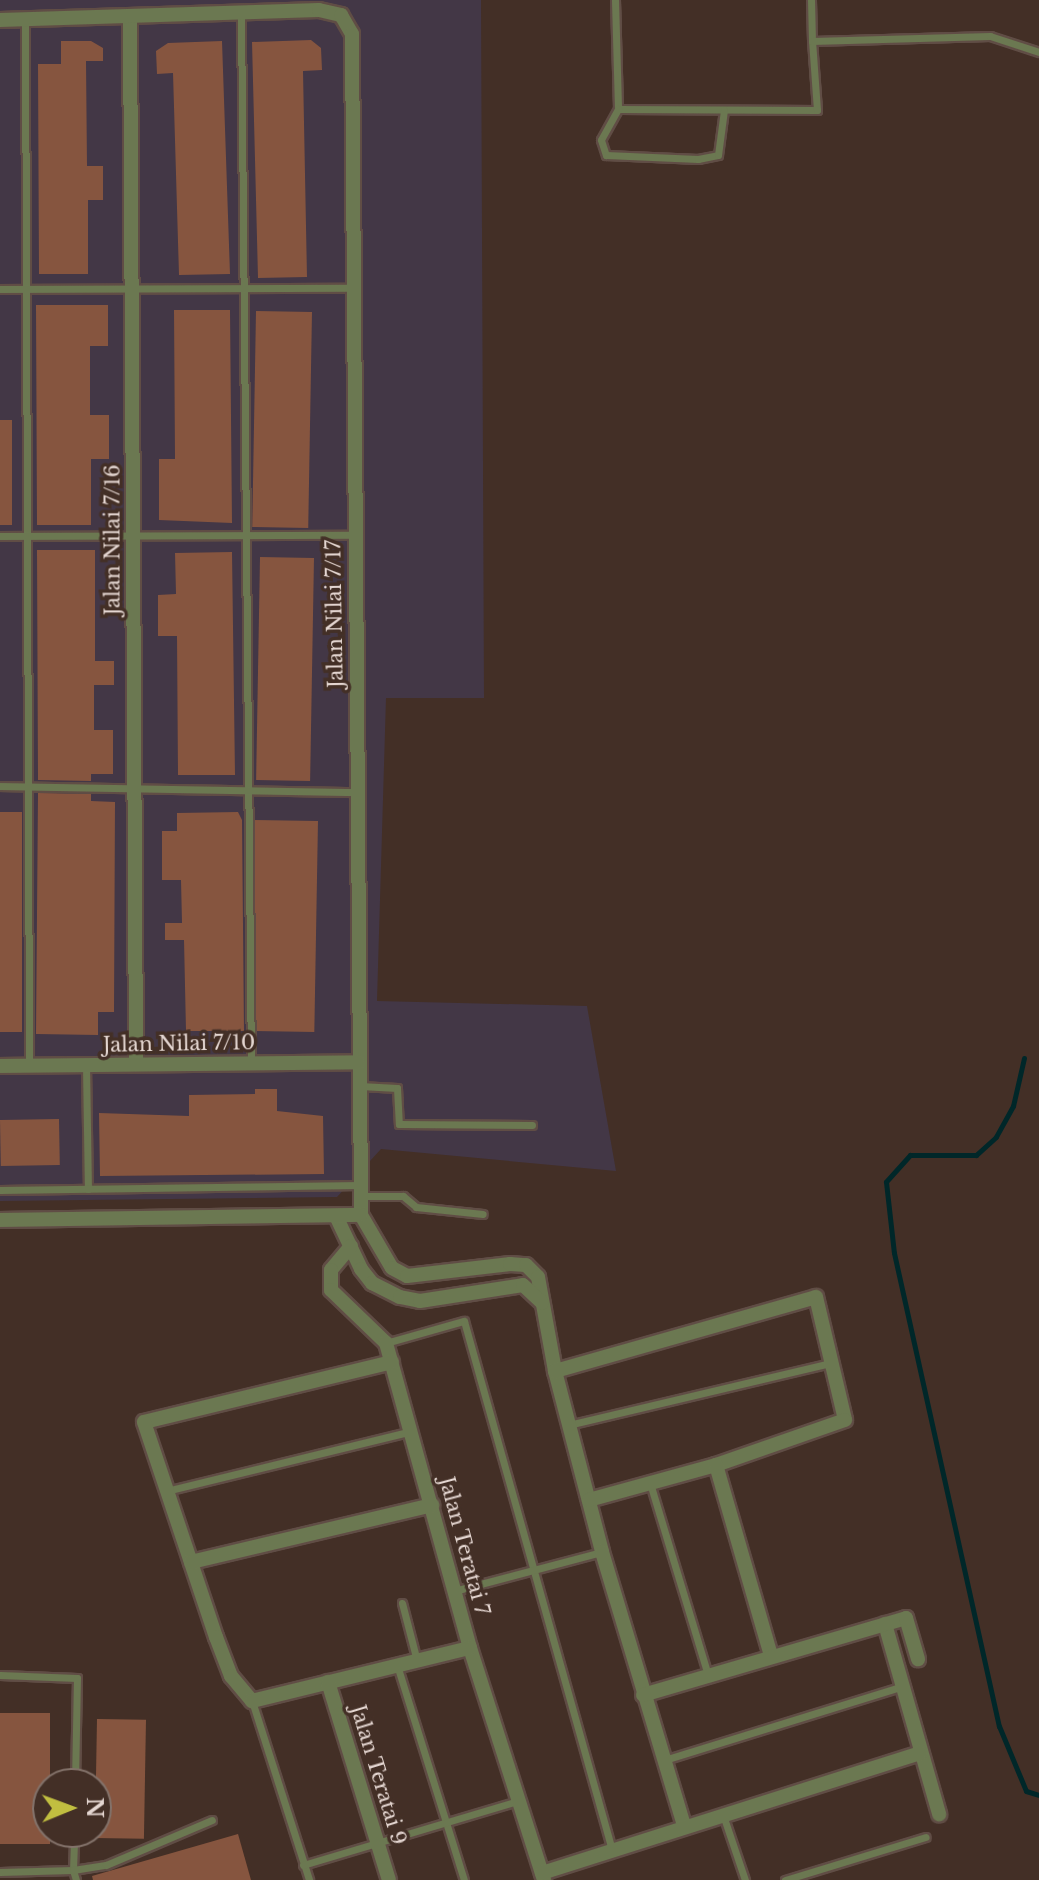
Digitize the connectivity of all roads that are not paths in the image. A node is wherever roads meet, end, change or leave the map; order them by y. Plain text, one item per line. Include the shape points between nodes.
1 (615, 0) edge
2 (811, 0) edge
3 (241, 11) junction
4 (130, 16) junction
5 (0, 20) edge
6 (25, 20) junction
7 (812, 41) junction
8 (1039, 52) edge
9 (618, 109) junction
10 (724, 110) junction
11 (131, 288) junction
12 (244, 288) junction
13 (351, 288) junction
14 (0, 289) edge
15 (27, 289) junction
16 (353, 535) junction
17 (0, 536) edge
18 (27, 536) junction
19 (133, 536) junction
20 (246, 536) junction
21 (0, 786) edge
22 (29, 787) junction
23 (134, 788) junction
24 (249, 790) junction
25 (357, 792) junction
26 (358, 1062) junction
27 (251, 1063) junction
28 (136, 1064) junction
29 (29, 1065) junction
30 (86, 1065) junction
31 (0, 1066) edge
32 (358, 1086) junction
33 (532, 1125) dead end
34 (88, 1189) junction
35 (0, 1190) edge
36 (360, 1190) junction
37 (483, 1214) dead end
38 (361, 1215) junction
39 (336, 1216) junction
40 (0, 1220) edge
41 (351, 1246) junction
42 (542, 1303) junction
43 (386, 1343) junction
44 (392, 1362) junction
45 (832, 1363) junction
46 (555, 1371) junction
47 (568, 1425) junction
48 (414, 1431) junction
49 (716, 1465) junction
50 (650, 1483) junction
51 (166, 1491) junction
52 (589, 1500) junction
53 (432, 1505) junction
54 (602, 1552) junction
55 (191, 1562) junction
56 (531, 1572) junction
57 (454, 1591) junction
58 (402, 1603) dead end
59 (885, 1624) junction
60 (470, 1648) junction
61 (771, 1655) junction
62 (918, 1659) dead end
63 (417, 1661) junction
64 (397, 1665) junction
65 (707, 1672) junction
66 (0, 1675) edge
67 (328, 1682) junction
68 (903, 1686) junction
69 (643, 1695) junction
70 (252, 1701) junction
71 (920, 1753) junction
72 (663, 1760) junction
73 (75, 1768) edge
74 (518, 1801) junction
75 (939, 1814) dead end
76 (723, 1815) junction
77 (212, 1820) dead end
78 (447, 1826) junction
79 (684, 1826) junction
80 (926, 1837) dead end
81 (378, 1846) junction
82 (74, 1848) edge
83 (612, 1852) junction
84 (303, 1865) junction
85 (73, 1870) junction
86 (0, 1872) edge
87 (543, 1876) edge
88 (76, 1880) edge
89 (309, 1880) edge
90 (389, 1880) edge
91 (464, 1880) edge
92 (745, 1880) edge
93 (785, 1880) edge

1 - 9 lane
2 - 7 lane
3 - 4 street
3 - 12 lane
3 - 13 street, Jalan Nilai 7/17 via 319,10 341,15 352,34
4 - 6 street
4 - 11 street, Jalan Nilai 7/16
5 - 6 street
6 - 15 lane
7 - 8 lane via 990,36
7 - 10 lane via 817,110
9 - 10 lane
9 - 10 lane via 601,140 606,155 698,159 718,155
11 - 12 lane
11 - 15 lane
11 - 19 street, Jalan Nilai 7/16
12 - 13 lane
12 - 20 lane
13 - 16 street, Jalan Nilai 7/17
14 - 15 lane
15 - 18 lane
16 - 20 lane
16 - 25 street, Jalan Nilai 7/17
17 - 18 lane
18 - 19 lane
18 - 22 lane
19 - 20 lane
19 - 23 street, Jalan Nilai 7/16
20 - 24 lane
21 - 22 lane
22 - 23 lane
22 - 29 lane
23 - 24 lane
23 - 28 street, Jalan Nilai 7/16
24 - 25 lane
24 - 27 lane
25 - 26 street, Jalan Nilai 7/17
26 - 27 street, Jalan Nilai 7/10
26 - 32 street, Jalan Nilai 7/17
27 - 28 street, Jalan Nilai 7/10
28 - 30 street, Jalan Nilai 7/10
29 - 30 street, Jalan Nilai 7/10
29 - 31 street, Jalan Nilai 7/10
30 - 34 lane
32 - 33 lane via 393,1085 399,1124
32 - 36 street, Jalan Nilai 7/17
34 - 35 lane
34 - 36 lane
36 - 37 lane via 403,1196 416,1207
36 - 38 street, Jalan Nilai 7/17
38 - 39 street
38 - 42 street via 392,1268 407,1276 526,1265 538,1277
39 - 40 street
39 - 41 street
41 - 42 street via 372,1283 400,1297 420,1301 523,1285
41 - 43 street, Jalan Teratai 7 via 331,1270 331,1290
42 - 46 street
43 - 44 street, Jalan Teratai 7
43 - 56 lane via 464,1321
44 - 48 street, Jalan Teratai 7
44 - 51 street via 144,1422
45 - 46 street via 816,1297
45 - 47 lane
45 - 49 street via 845,1420
46 - 47 street
47 - 52 street
48 - 51 lane
48 - 53 street, Jalan Teratai 7
49 - 50 street
49 - 61 street
50 - 52 street
50 - 65 lane
51 - 55 street
52 - 54 street
53 - 55 street
53 - 57 street, Jalan Teratai 7
54 - 56 lane
54 - 69 street
55 - 70 street via 231,1676
56 - 57 lane
56 - 83 lane
57 - 60 street, Jalan Teratai 7
58 - 63 lane
59 - 61 street
59 - 62 street via 906,1618
59 - 68 street
60 - 63 street
60 - 74 street, Jalan Teratai 7
61 - 65 street
63 - 64 street
64 - 67 street
64 - 78 lane
65 - 69 street
66 - 73 lane via 77,1678
67 - 70 street
67 - 81 street, Jalan Teratai 9
68 - 71 street
68 - 72 lane
69 - 72 street
70 - 84 lane
71 - 75 street
71 - 76 street
72 - 79 street
74 - 78 lane
74 - 87 street, Jalan Teratai 7
76 - 79 street
76 - 92 lane
77 - 85 lane via 106,1865
78 - 81 lane
78 - 91 lane
79 - 83 street
80 - 93 lane
81 - 84 lane
81 - 90 street, Jalan Teratai 9
82 - 85 lane
83 - 87 street
84 - 89 lane
85 - 86 lane
85 - 88 lane

